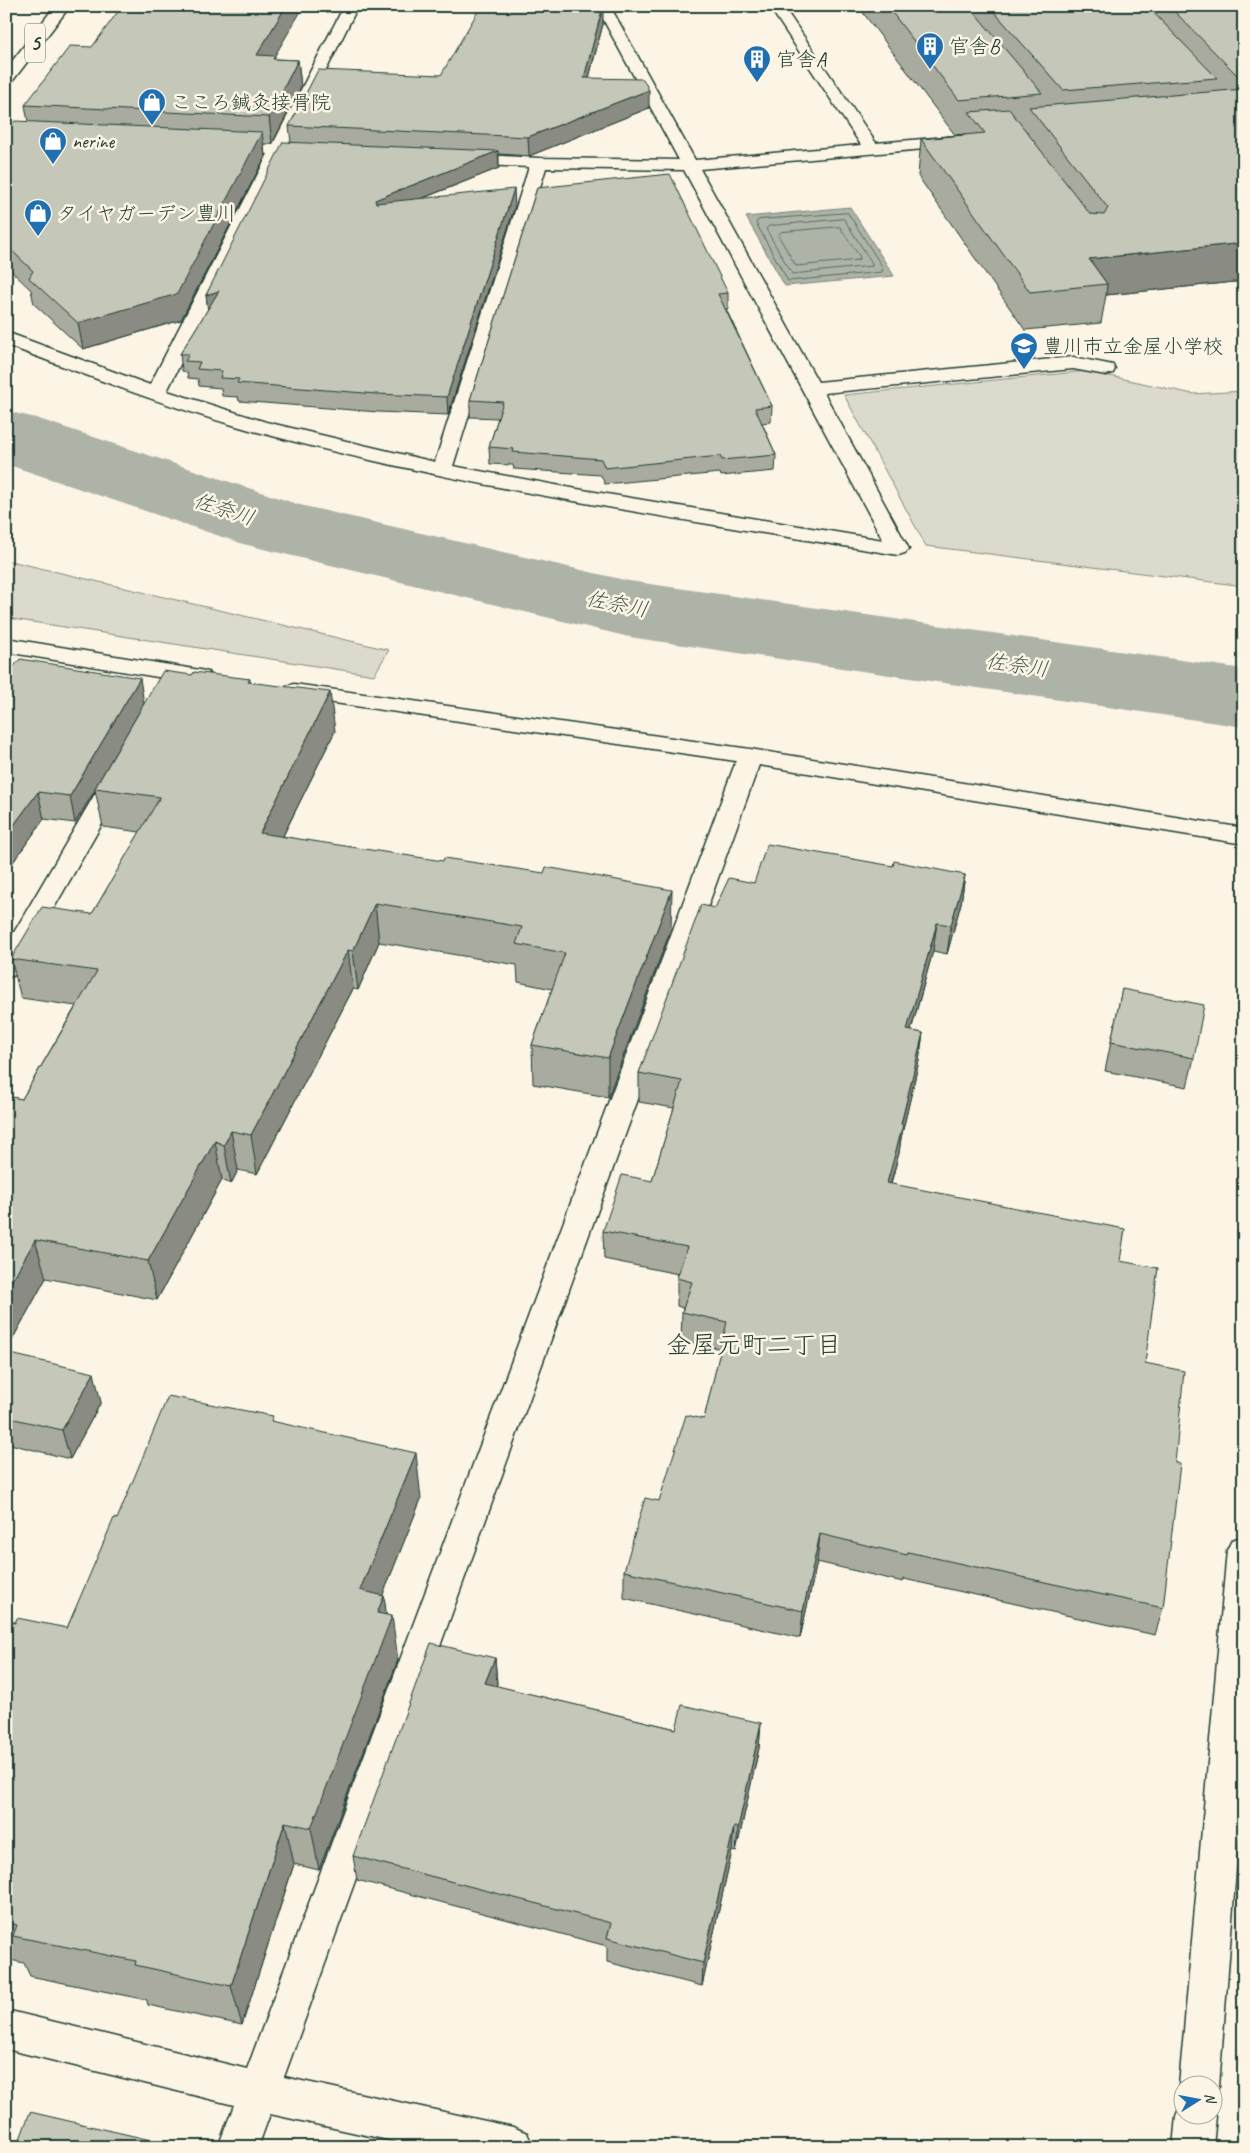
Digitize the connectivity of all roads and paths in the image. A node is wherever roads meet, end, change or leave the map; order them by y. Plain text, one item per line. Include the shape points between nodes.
1 (63, 6) edge
2 (351, 6) edge
3 (603, 6) edge
4 (776, 6) edge
5 (6, 80) edge
6 (971, 140) edge
7 (211, 147) edge
8 (872, 149) junction
9 (280, 150) junction
10 (337, 152) edge
11 (443, 158) edge
12 (539, 163) junction
13 (690, 165) junction
14 (6, 338) edge
15 (1106, 369) dead end
16 (812, 388) junction
17 (156, 393) junction
18 (442, 470) junction
19 (6, 645) edge
20 (226, 681) edge
21 (275, 688) edge
22 (130, 753) edge
23 (750, 756) junction
24 (1244, 836) edge
25 (6, 969) edge
26 (1244, 1550) edge
27 (6, 2029) edge
28 (1200, 2076) edge
29 (258, 2091) junction
30 (1195, 2126) edge
31 (238, 2147) edge
32 (513, 2147) edge
33 (1194, 2147) edge

1 - 5 street, 5
2 - 9 street
3 - 13 street
4 - 8 street
6 - 8 street
7 - 9 street
8 - 13 street
9 - 10 street
9 - 17 street
11 - 12 street
12 - 13 street
12 - 18 street
13 - 16 street
14 - 17 street
15 - 16 street via 1073,363
16 - 18 street via 898,549
17 - 18 street via 258,426
19 - 20 street via 170,683
21 - 23 street
22 - 25 street
23 - 24 street
23 - 29 street
26 - 28 street
27 - 29 street
29 - 31 street
29 - 32 street
30 - 33 street

